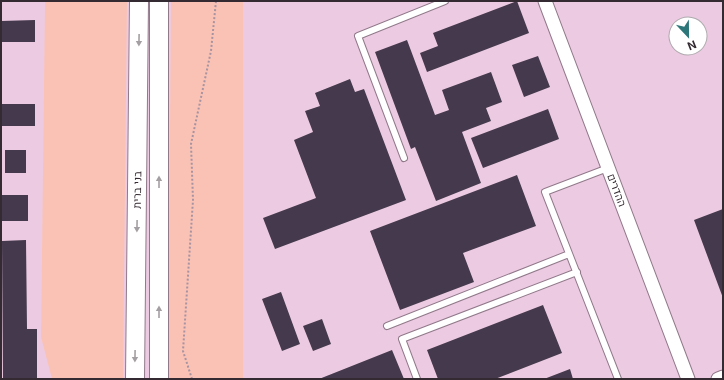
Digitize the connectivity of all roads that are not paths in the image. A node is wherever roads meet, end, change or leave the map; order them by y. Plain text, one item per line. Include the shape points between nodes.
1 (139, 1) edge
2 (160, 1) edge
3 (445, 1) edge
4 (545, 1) edge
5 (404, 158) dead end
6 (608, 168) junction
7 (570, 254) junction
8 (577, 272) junction
9 (387, 326) dead end
10 (723, 377) edge
11 (135, 379) edge
12 (159, 379) edge
13 (417, 379) edge
14 (618, 379) edge
15 (688, 379) edge
16 (718, 379) edge

1 -> 11 main road, בני ברית
12 -> 2 main road, בני ברית
3 - 5 lane via 358,36
4 - 6 street, ההדרים
6 - 7 lane via 545,192
6 - 15 street, ההדרים
7 - 8 lane
7 - 9 lane
8 - 13 lane via 402,339
8 - 14 lane
10 - 16 street

